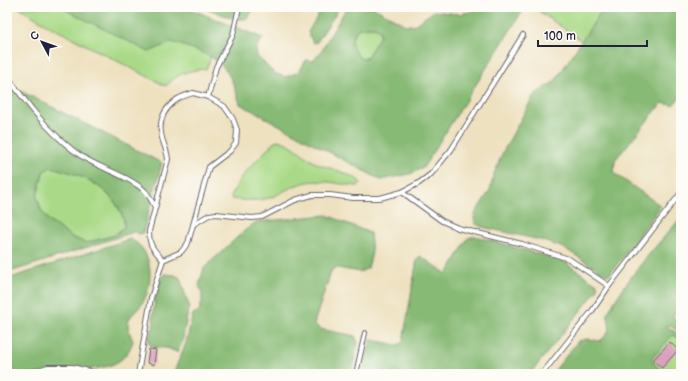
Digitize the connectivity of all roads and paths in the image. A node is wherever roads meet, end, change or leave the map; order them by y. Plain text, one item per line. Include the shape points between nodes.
1 (239, 7) edge
2 (523, 35) dead end
3 (7, 76) edge
4 (208, 97) junction
5 (402, 192) junction
6 (680, 194) edge
7 (155, 207) junction
8 (194, 224) junction
9 (163, 260) junction
10 (609, 286) junction
11 (365, 333) dead end
12 (26, 374) edge
13 (101, 374) edge
14 (138, 374) edge
15 (356, 374) edge
16 (542, 374) edge

1 - 4 lane via 233,34 216,67
2 - 5 lane via 451,150 431,174
3 - 7 lane via 49,130 74,152 94,165 131,181 146,192
4 - 7 lane via 193,93 176,100 161,121 160,129 168,159
4 - 8 lane via 224,106 233,119 237,130 236,143 230,151 209,166
5 - 8 lane via 367,199 312,195 262,217 216,214
5 - 10 lane via 458,228 569,259
6 - 10 lane
7 - 9 lane via 149,242
8 - 9 lane via 185,248
9 - 14 lane via 151,298
10 - 16 lane
11 - 15 lane
12 - 13 lane via 48,368 72,367

